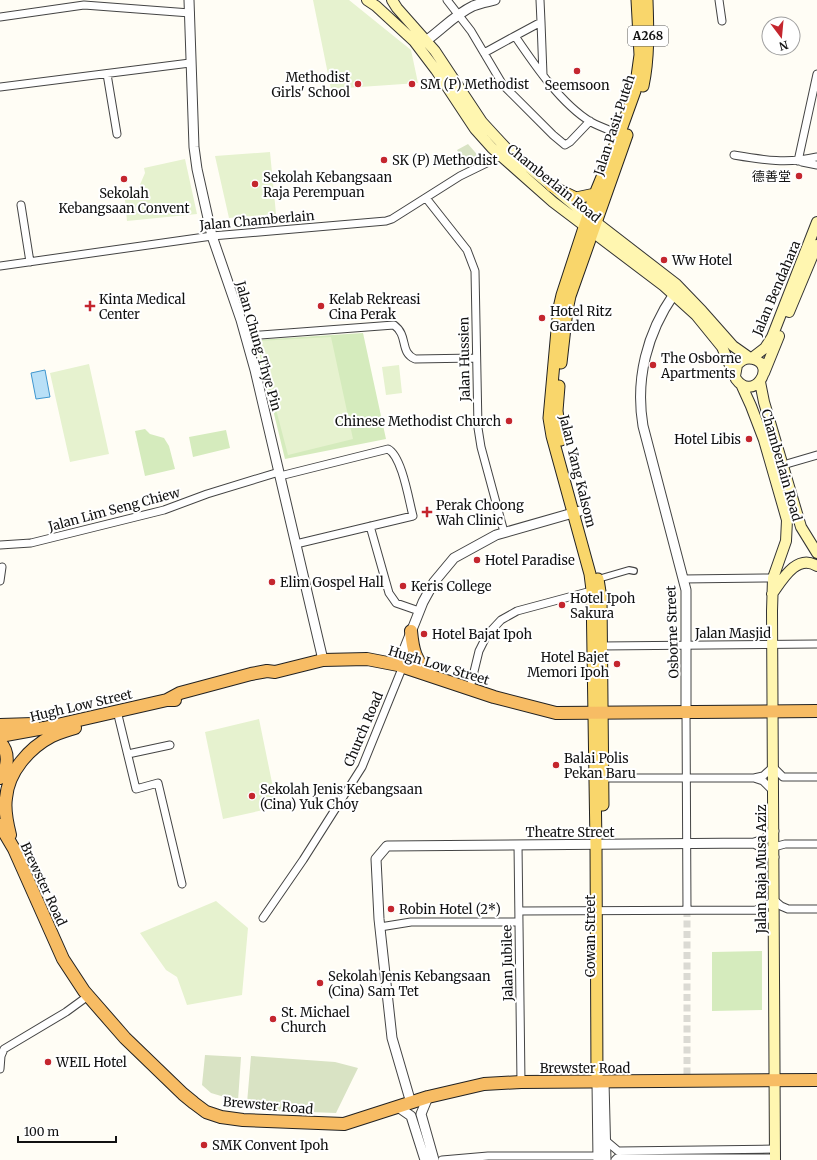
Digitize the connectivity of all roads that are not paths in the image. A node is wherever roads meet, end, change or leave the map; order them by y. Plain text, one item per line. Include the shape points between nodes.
1 (189, 0) edge
2 (194, 0) edge
3 (367, 0) edge
4 (392, 0) edge
5 (447, 0) edge
6 (495, 0) edge
7 (540, 0) edge
8 (637, 0) edge
9 (647, 0) edge
10 (719, 0) edge
11 (482, 1) edge
12 (190, 13) junction
13 (459, 15) junction
14 (0, 17) edge
15 (541, 22) junction
16 (722, 22) dead end
17 (515, 36) junction
18 (427, 40) junction
19 (484, 52) junction
20 (190, 63) junction
21 (107, 74) junction
22 (817, 74) edge
23 (543, 75) junction
24 (0, 87) edge
25 (590, 121) junction
26 (117, 134) dead end
27 (623, 135) junction
28 (734, 155) dead end
29 (501, 156) junction
30 (817, 157) edge
31 (798, 161) junction
32 (817, 165) edge
33 (551, 186) junction
34 (595, 194) junction
35 (426, 198) junction
36 (21, 205) dead end
37 (817, 222) edge
38 (590, 224) junction
39 (212, 236) junction
40 (817, 246) edge
41 (30, 262) junction
42 (0, 266) edge
43 (674, 294) junction
44 (783, 319) junction
45 (246, 336) junction
46 (476, 358) junction
47 (751, 358) junction
48 (762, 377) junction
49 (738, 380) junction
50 (817, 455) edge
51 (783, 464) junction
52 (279, 474) junction
53 (577, 512) junction
54 (370, 526) junction
55 (504, 532) junction
56 (296, 544) junction
57 (0, 545) edge
58 (817, 553) edge
59 (817, 566) edge
60 (2, 567) dead end
61 (634, 570) dead end
62 (773, 578) junction
63 (683, 580) junction
64 (0, 581) edge
65 (597, 586) junction
66 (772, 594) junction
67 (419, 611) junction
68 (411, 631) junction
69 (817, 644) edge
70 (686, 645) junction
71 (771, 645) junction
72 (601, 646) junction
73 (323, 660) junction
74 (400, 666) junction
75 (429, 675) junction
76 (470, 688) junction
77 (135, 708) junction
78 (686, 711) junction
79 (772, 711) junction
80 (817, 711) edge
81 (598, 712) junction
82 (118, 715) junction
83 (0, 725) edge
84 (0, 736) edge
85 (0, 742) edge
86 (170, 745) dead end
87 (128, 754) junction
88 (773, 767) junction
89 (0, 778) edge
90 (599, 778) junction
91 (686, 778) junction
92 (754, 778) junction
93 (817, 778) edge
94 (773, 791) junction
95 (0, 825) edge
96 (774, 831) junction
97 (754, 843) junction
98 (600, 844) junction
99 (686, 844) junction
100 (817, 844) edge
101 (518, 845) junction
102 (14, 849) junction
103 (774, 852) junction
104 (182, 884) dead end
105 (774, 900) junction
106 (817, 909) edge
107 (600, 910) junction
108 (687, 910) junction
109 (756, 910) junction
110 (519, 911) junction
111 (263, 918) dead end
112 (519, 922) junction
113 (774, 924) junction
114 (380, 927) junction
115 (67, 966) junction
116 (88, 996) junction
117 (136, 1048) junction
118 (0, 1069) edge
119 (817, 1080) edge
120 (774, 1081) junction
121 (520, 1082) junction
122 (600, 1082) junction
123 (428, 1097) junction
124 (411, 1103) junction
125 (398, 1107) junction
126 (605, 1140) junction
127 (775, 1156) edge
128 (602, 1158) edge
129 (425, 1160) edge
130 (434, 1160) edge
131 (442, 1160) edge
132 (615, 1160) edge

1 - 12 street, Jalan Chung Thye Pin
2 - 12 street, Jalan Chung Thye Pin
3 - 29 main road, Chamberlain Road via 414,41 475,129
4 - 18 main road, Chamberlain Road
5 - 13 street
6 - 11 street
7 - 15 street
8 - 27 main road, Jalan Pasir Puteh / A268 via 640,55 635,91
9 - 27 main road, Jalan Pasir Puteh / A268 via 646,72 642,92
10 - 16 street
11 - 13 street
12 - 14 street via 84,5
12 - 20 street, Jalan Chung Thye Pin
13 - 18 street
13 - 19 street
15 - 17 street
15 - 23 street
17 - 19 street
17 - 23 street
18 - 33 main road, Chamberlain Road via 488,130
19 - 25 street via 503,85 565,145
20 - 21 street
20 - 39 street, Jalan Chung Thye Pin via 194,147
21 - 24 street
21 - 26 street
22 - 31 street
23 - 25 street via 569,104
25 - 27 street
27 - 34 main road, Jalan Pasir Puteh / A268
27 - 38 main road, Jalan Pasir Puteh / A268
28 - 31 street
29 - 35 street, Jalan Chamberlain via 462,175
29 - 38 main road, Chamberlain Road via 528,181
30 - 31 street
31 - 32 street
33 - 34 main road via 576,198
33 - 38 main road, Chamberlain Road
34 - 38 main road, Jalan Pasir Puteh / A268
35 - 39 street, Jalan Chamberlain via 386,221
35 - 46 street, Jalan Hussien via 460,240 472,263 476,280
36 - 41 street
37 - 44 main road, Jalan Bendahara
38 - 43 main road, Chamberlain Road
38 - 47 main road, Chamberlain Road via 676,284 733,346
38 - 53 main road, Jalan Yang Kalsom via 567,277 560,304 556,381 549,409 550,426
39 - 41 street, Jalan Chamberlain
39 - 45 street, Jalan Chung Thye Pin
40 - 44 main road, Jalan Bendahara
41 - 42 street, Jalan Chamberlain
43 - 49 main road, Chamberlain Road via 718,341
43 - 63 street, Osborne Street via 650,339 642,372 640,401 643,426
44 - 47 main road, Jalan Bendahara via 766,348
44 - 48 main road, Jalan Bendahara
45 - 46 street via 394,325 402,335 409,357
45 - 52 street, Jalan Chung Thye Pin
46 - 55 street, Jalan Hussien via 480,441
47 - 48 main road via 761,365
47 - 49 main road via 736,365
48 - 49 main road via 753,386 744,386
48 - 51 main road, Chamberlain Road via 764,402
49 - 62 main road, Chamberlain Road via 764,440 787,520 786,541
50 - 51 street
51 - 58 main road, Chamberlain Road via 802,527
52 - 54 street, Jalan Lim Seng Chiew via 388,449 401,469 413,516
52 - 56 street, Jalan Chung Thye Pin
52 - 57 street, Jalan Lim Seng Chiew via 207,494 164,510 31,543
53 - 55 street
53 - 65 main road, Jalan Yang Kalsom via 590,574
54 - 56 street
54 - 67 street via 389,594 396,603
55 - 67 street via 454,558 434,582
56 - 73 street, Jalan Chung Thye Pin
59 - 66 main road via 811,562 798,564
60 - 64 street
61 - 65 street
62 - 63 street
62 - 66 main road, Jalan Raja Musa Aziz
63 - 70 street, Osborne Street via 686,600
65 - 72 main road, Jalan Yang Kalsom
65 - 76 street via 517,611 501,620 487,636 479,651
65 - 81 main road, Jalan Yang Kalsom
66 - 71 main road, Jalan Raja Musa Aziz
67 - 68 street
68 - 74 street
68 - 75 highway via 416,658
69 - 71 street, Jalan Masjid
70 - 71 street, Jalan Masjid
70 - 72 street, Jalan Masjid
70 - 78 street, Osborne Street
71 - 79 main road, Jalan Raja Musa Aziz
72 - 81 main road, Jalan Yang Kalsom
73 - 74 highway, Hugh Low Street via 367,659
73 - 77 highway, Hugh Low Street via 275,672 269,678 252,683
74 - 75 highway, Hugh Low Street
74 - 111 street, Church Road via 362,767
75 - 76 highway, Hugh Low Street
76 - 81 highway, Hugh Low Street via 548,712
77 - 82 highway
77 - 83 highway via 115,708 42,723
77 - 84 highway, Hugh Low Street
78 - 79 highway, Hugh Low Street
78 - 81 highway, Hugh Low Street
78 - 91 street, Osborne Street
79 - 80 highway, Hugh Low Street
79 - 88 main road, Jalan Raja Musa Aziz
81 - 90 main road, Cowan Street
82 - 87 street
82 - 102 highway via 51,737 20,763 10,781 6,798 6,818
85 - 89 highway via 5,748 7,758
86 - 87 street
87 - 104 street via 136,789 158,784
88 - 92 street via 763,776
88 - 93 street via 783,777
88 - 94 main road, Jalan Raja Musa Aziz
90 - 91 street
90 - 98 main road, Cowan Street
91 - 92 street
91 - 99 street, Osborne Street
92 - 94 street via 763,781
94 - 96 main road, Jalan Raja Musa Aziz
95 - 102 highway, Brewster Road
96 - 97 street, Theatre Street via 764,840
96 - 103 main road, Jalan Raja Musa Aziz
97 - 99 street, Theatre Street
97 - 103 street
98 - 99 street, Theatre Street
98 - 101 street, Theatre Street
98 - 107 main road, Cowan Street
99 - 108 street, Osborne Street
100 - 103 street via 785,844
101 - 110 street, Jalan Jubilee
101 - 114 street, Theatre Street via 387,846 376,859
102 - 115 highway, Brewster Road
103 - 105 main road, Jalan Raja Musa Aziz
105 - 106 street via 788,909
105 - 109 street
105 - 113 main road, Jalan Raja Musa Aziz
107 - 108 street
107 - 110 street
107 - 122 main road, Cowan Street
108 - 109 street
109 - 113 street via 767,916
110 - 112 street, Jalan Jubilee
112 - 114 street via 411,922
112 - 121 street, Jalan Jubilee
113 - 120 main road, Jalan Raja Musa Aziz
114 - 124 street via 392,1038
115 - 116 highway, Brewster Road
115 - 117 highway via 79,972 126,1028
116 - 117 highway, Brewster Road
116 - 118 street via 4,1049
117 - 125 highway, Brewster Road via 194,1103 206,1112 221,1117 344,1124
119 - 120 highway, Brewster Road
120 - 122 highway, Brewster Road
120 - 127 main road, Jalan Raja Musa Aziz
121 - 122 highway, Brewster Road
121 - 123 highway, Brewster Road via 484,1084
122 - 126 street, Cowan Street
122 - 128 street, Cowan Street
123 - 124 highway, Brewster Road
123 - 130 street via 421,1114
124 - 125 highway, Brewster Road
125 - 129 street via 411,1116
126 - 127 street via 618,1151
126 - 128 street, Cowan Street
127 - 132 street
128 - 131 street via 488,1156

